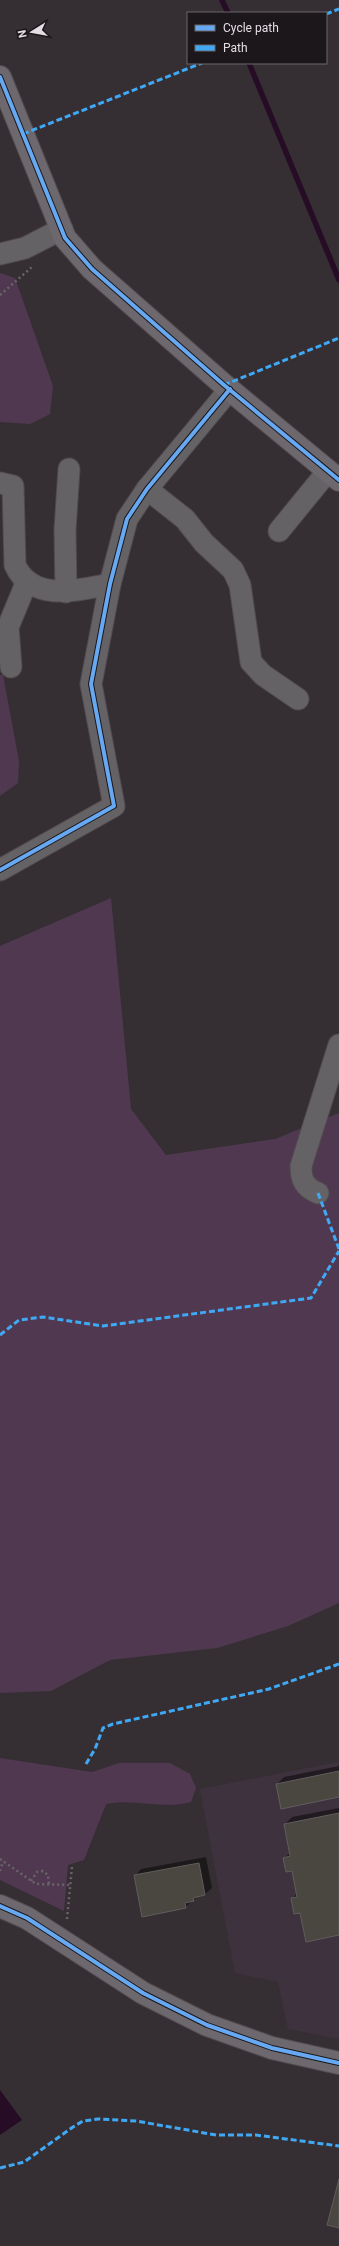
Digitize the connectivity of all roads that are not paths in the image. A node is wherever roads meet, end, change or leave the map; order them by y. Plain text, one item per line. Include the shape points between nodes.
1 (0, 77) edge
2 (62, 229) junction
3 (0, 254) edge
4 (230, 389) junction
5 (69, 469) dead end
6 (333, 475) edge
7 (0, 483) edge
8 (147, 489) junction
9 (279, 531) dead end
10 (28, 581) junction
11 (110, 584) junction
12 (66, 592) junction
13 (11, 667) dead end
14 (298, 700) dead end
15 (0, 870) edge
16 (339, 1045) edge
17 (318, 1193) dead end
18 (0, 1906) edge
19 (339, 2063) edge

1 - 2 street
2 - 3 street via 25,248
2 - 4 street via 65,238 92,269
4 - 6 street
4 - 8 street
5 - 12 street via 65,530
6 - 9 street
7 - 10 street via 13,486 15,565 20,575
8 - 11 street via 127,519
8 - 14 street via 185,519 204,543 233,570 240,585 250,662
10 - 12 street via 46,589
10 - 13 street via 8,627
11 - 12 street
11 - 15 street via 91,684 114,806
16 - 17 street via 301,1166 301,1180 308,1189
18 - 19 street via 27,1918 143,1992 207,2025 272,2048

